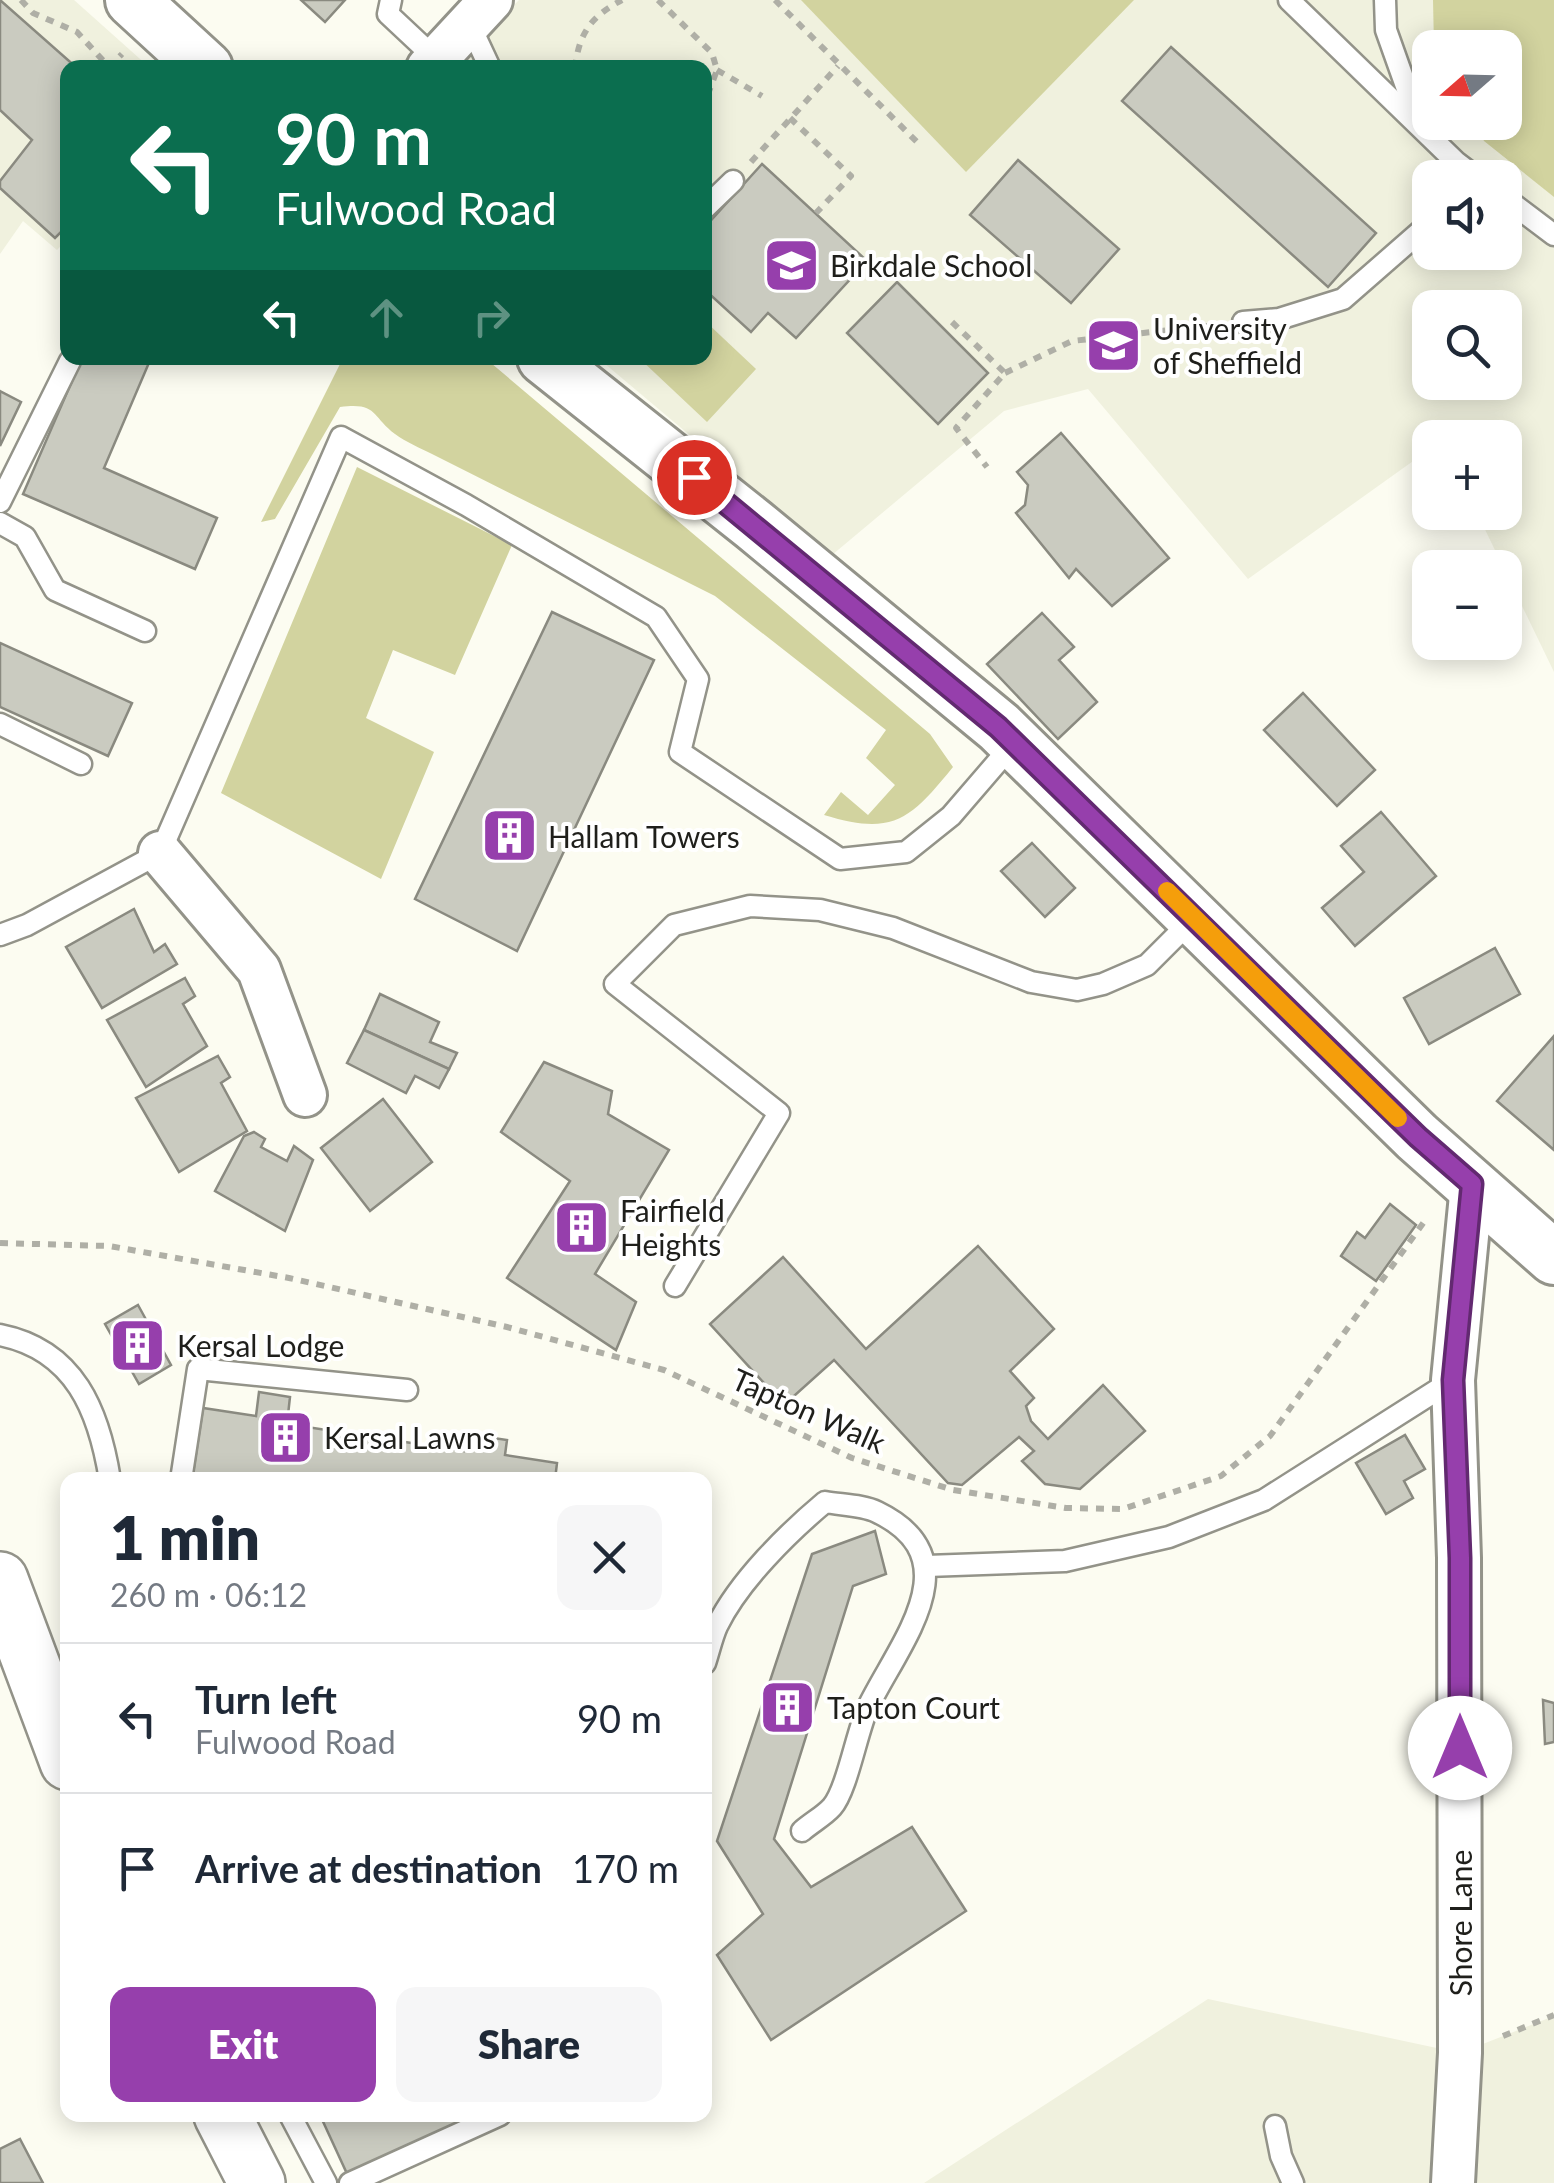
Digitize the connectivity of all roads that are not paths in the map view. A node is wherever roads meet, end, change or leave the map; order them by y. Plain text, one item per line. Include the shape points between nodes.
1 (390, 0) edge
2 (1288, 0) edge
3 (1384, 0) edge
4 (143, 11) edge
5 (480, 12) edge
6 (197, 60) edge
7 (429, 60) edge
8 (435, 60) edge
9 (489, 60) edge
10 (1412, 104) edge
11 (1412, 119) edge
12 (1433, 140) edge
13 (1454, 160) edge
14 (733, 181) road end
15 (712, 201) edge
16 (1522, 211) edge
17 (1554, 235) edge
18 (1412, 239) edge
19 (1243, 322) road end
20 (68, 365) edge
21 (553, 365) edge
22 (0, 502) edge
23 (0, 524) edge
24 (145, 630) dead end
25 (0, 724) edge
26 (1014, 743) junction
27 (81, 764) dead end
28 (160, 853) junction
29 (1194, 918) junction
30 (0, 935) edge
31 (305, 1095) dead end
32 (1472, 1184) junction
33 (1554, 1258) edge
34 (675, 1286) dead end
35 (0, 1335) edge
36 (1453, 1380) junction
37 (407, 1390) dead end
38 (109, 1472) edge
39 (183, 1472) edge
40 (927, 1566) junction
41 (4, 1602) edge
42 (712, 1641) edge
43 (60, 1742) edge
44 (802, 1831) dead end
45 (226, 2122) edge
46 (294, 2122) edge
47 (485, 2122) edge
48 (1275, 2126) dead end
49 (257, 2183) edge
50 (326, 2183) edge
51 (350, 2183) edge
52 (1292, 2183) edge
53 (1454, 2183) edge

1 - 7 lane via 388,14
2 - 11 lane
3 - 10 lane via 1386,30
4 - 6 street
5 - 8 street
5 - 9 lane
12 - 13 lane
14 - 15 lane
16 - 17 lane
18 - 19 lane via 1343,299 1279,319
20 - 22 lane
21 - 26 street
23 - 24 lane via 26,537 55,590
25 - 27 lane
26 - 28 lane via 951,816 906,852 840,859 680,752 698,679 656,617 341,438
26 - 29 street
28 - 30 lane
28 - 31 street via 259,970
29 - 32 street
29 - 34 lane via 1147,964 1077,990 1031,982 893,928 820,910 750,906 674,925 615,984 778,1113
32 - 33 street
32 - 36 street, Shore Lane
35 - 38 lane via 29,1340 73,1374 103,1437
36 - 40 lane via 1264,1500 1169,1537 1065,1560
36 - 53 street, Shore Lane via 1460,1558
37 - 39 lane via 198,1370
40 - 42 lane via 913,1538 876,1512 825,1502 794,1527 744,1587
40 - 44 lane via 913,1623 867,1710 834,1805
41 - 43 main road
45 - 49 main road
46 - 50 lane
47 - 51 lane
48 - 52 lane

